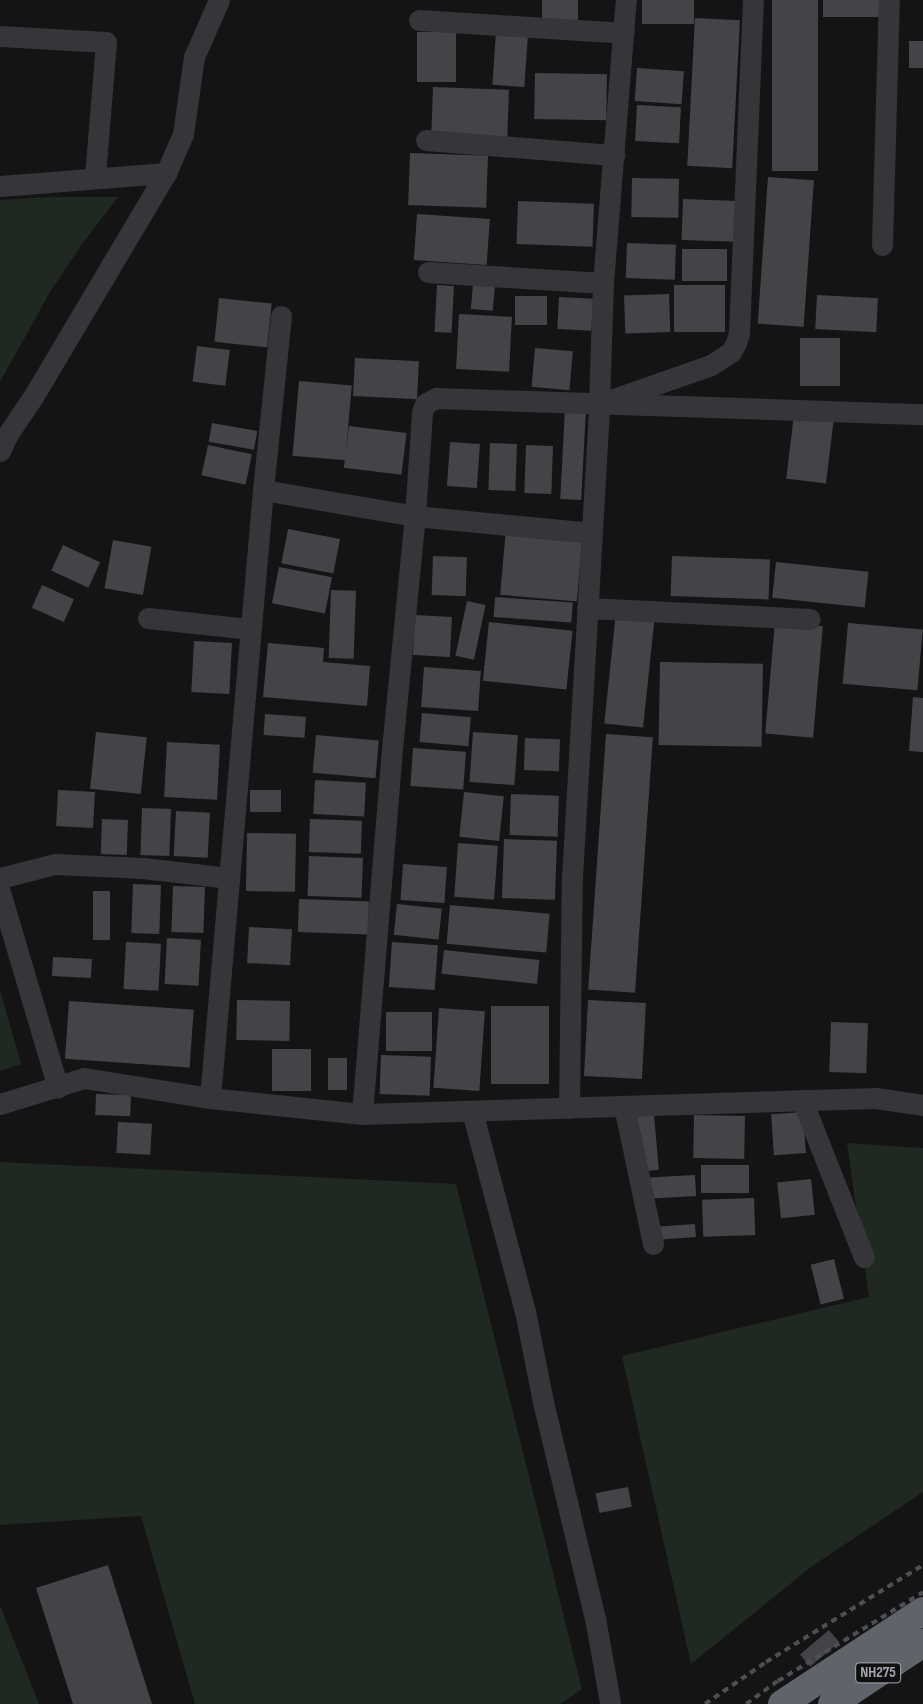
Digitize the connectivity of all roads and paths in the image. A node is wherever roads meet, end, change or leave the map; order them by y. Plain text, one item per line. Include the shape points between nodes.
1 (219, 0) edge
2 (626, 0) edge
3 (753, 0) edge
4 (889, 0) edge
5 (420, 20) dead end
6 (624, 33) junction
7 (0, 36) edge
8 (426, 140) dead end
9 (614, 155) junction
10 (166, 173) junction
11 (95, 177) junction
12 (0, 186) edge
13 (882, 245) dead end
14 (428, 272) dead end
15 (603, 283) junction
16 (281, 316) dead end
17 (599, 404) junction
18 (923, 414) edge
19 (0, 451) edge
20 (263, 490) junction
21 (414, 516) junction
22 (592, 533) junction
23 (587, 608) junction
24 (148, 618) dead end
25 (810, 619) dead end
26 (250, 629) junction
27 (0, 878) edge
28 (229, 878) junction
29 (0, 892) edge
30 (58, 1088) junction
31 (210, 1098) junction
32 (802, 1100) junction
33 (0, 1104) edge
34 (923, 1105) edge
35 (624, 1106) junction
36 (569, 1108) junction
37 (472, 1111) junction
38 (362, 1114) junction
39 (653, 1244) dead end
40 (864, 1257) dead end
41 (923, 1611) edge
42 (923, 1643) edge
43 (610, 1702) dead end
44 (782, 1704) edge
45 (832, 1704) edge

1 - 10 street via 194,57 183,134
2 - 6 street
3 - 17 street via 736,343 732,352 711,365
4 - 13 street
5 - 6 street
6 - 9 street
7 - 11 street via 106,42
8 - 9 street
9 - 15 street
10 - 11 street
10 - 19 street
11 - 12 street
14 - 15 street
15 - 17 street
16 - 20 street
17 - 18 street
17 - 21 street via 430,400 422,412
17 - 22 street
20 - 21 street
20 - 26 street
21 - 22 street
21 - 38 street via 392,739
22 - 23 street
23 - 25 street
23 - 36 street via 572,878
24 - 26 street
26 - 28 street
27 - 28 street via 55,864 143,868
28 - 31 street
29 - 30 street
30 - 31 street via 84,1078
30 - 33 street
31 - 38 street
32 - 34 street via 876,1098
32 - 35 street
32 - 40 street
35 - 36 street
35 - 39 street
36 - 37 street
37 - 38 street
37 - 43 street via 525,1311 543,1402 595,1618
41 - 44 highway
42 - 45 highway, NH275

